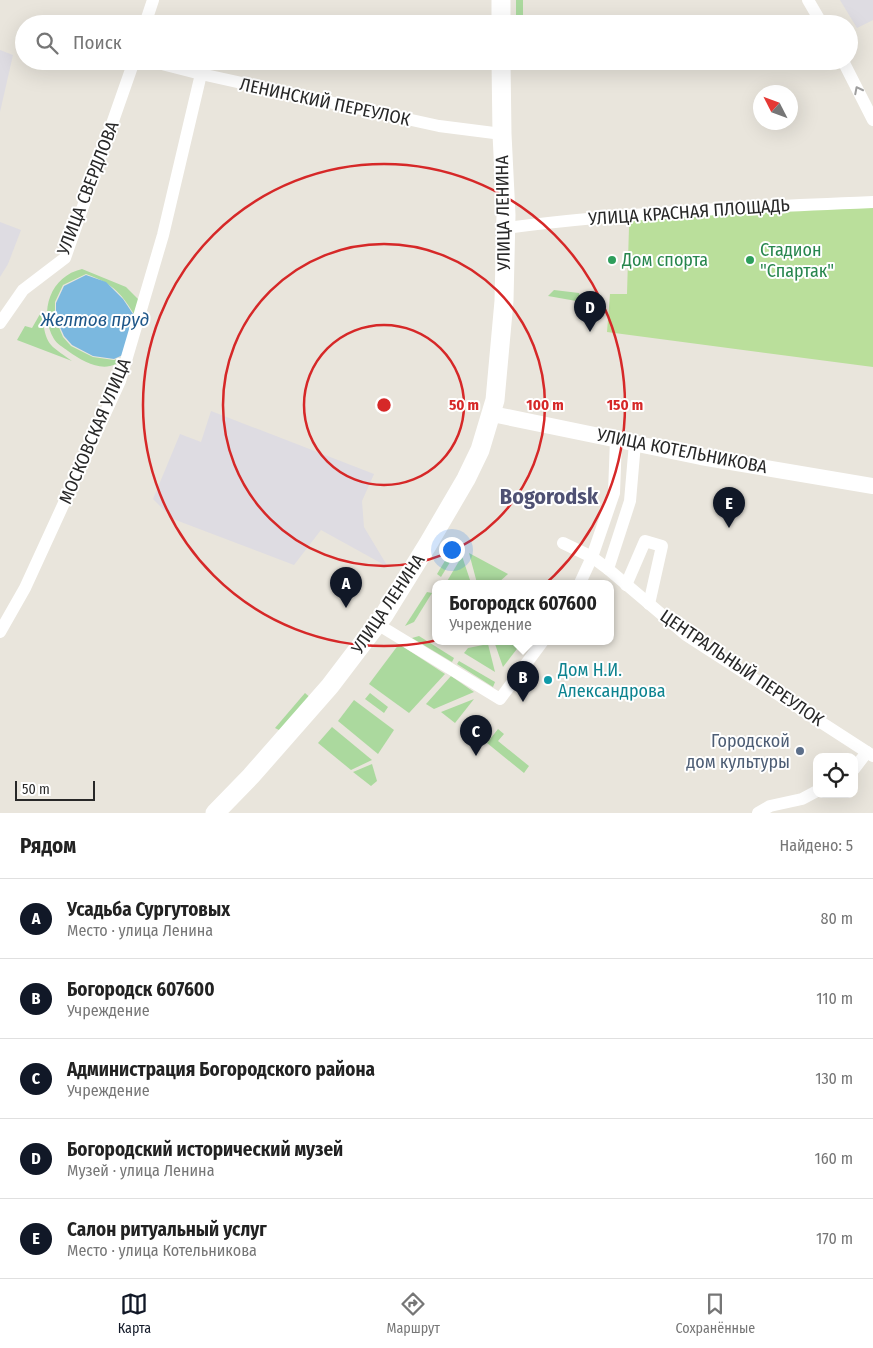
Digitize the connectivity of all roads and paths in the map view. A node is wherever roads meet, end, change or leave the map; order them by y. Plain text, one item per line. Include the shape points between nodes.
1 (153, 0) edge
2 (501, 0) edge
3 (808, 0) edge
4 (148, 15) edge
5 (501, 15) edge
6 (817, 15) edge
7 (131, 70) edge
8 (185, 70) edge
9 (501, 70) edge
10 (848, 70) edge
11 (200, 74) junction
12 (873, 120) edge
13 (502, 134) junction
14 (873, 202) edge
15 (506, 228) junction
16 (0, 323) edge
17 (492, 414) junction
18 (616, 440) junction
19 (635, 443) junction
20 (873, 486) edge
21 (563, 543) dead end
22 (592, 557) junction
23 (608, 569) junction
24 (581, 580) edge
25 (626, 585) junction
26 (649, 604) junction
27 (377, 624) junction
28 (0, 632) edge
29 (540, 645) edge
30 (870, 754) edge
31 (858, 765) edge
32 (813, 793) edge
33 (215, 813) edge
34 (758, 813) edge

1 - 4 street
2 - 5 main road
3 - 6 street
7 - 16 street, УЛИЦА СВЕРДЛОВА via 65,258 23,290
8 - 11 street, ЛЕНИНСКИЙ ПЕРЕУЛОК
9 - 13 main road, УЛИЦА ЛЕНИНА
12 -> 10 street
11 - 13 street, ЛЕНИНСКИЙ ПЕРЕУЛОК via 439,126
11 - 28 street, МОСКОВСКАЯ УЛИЦА via 163,235 120,381 25,588
13 - 15 main road, УЛИЦА ЛЕНИНА
14 - 15 street, УЛИЦА КРАСНАЯ ПЛОЩАДЬ via 629,214
15 - 17 main road, УЛИЦА ЛЕНИНА via 504,301
17 - 18 street, УЛИЦА КОТЕЛЬНИКОВА
17 - 27 main road, УЛИЦА ЛЕНИНА via 466,479
18 - 19 street, УЛИЦА КОТЕЛЬНИКОВА
18 - 22 street via 614,493
19 - 20 street, УЛИЦА КОТЕЛЬНИКОВА
19 - 23 street via 630,500
21 - 22 street, ЦЕНТРАЛЬНЫЙ ПЕРЕУЛОК
22 - 23 street, ЦЕНТРАЛЬНЫЙ ПЕРЕУЛОК
22 - 24 street
23 - 25 street, ЦЕНТРАЛЬНЫЙ ПЕРЕУЛОК
25 - 26 street, ЦЕНТРАЛЬНЫЙ ПЕРЕУЛОК
25 - 26 street via 645,541 662,546
26 - 30 street, ЦЕНТРАЛЬНЫЙ ПЕРЕУЛОК via 686,635
27 - 29 street via 500,698
27 - 33 main road, УЛИЦА ЛЕНИНА via 330,686
30 - 31 street
32 - 34 street via 770,806

